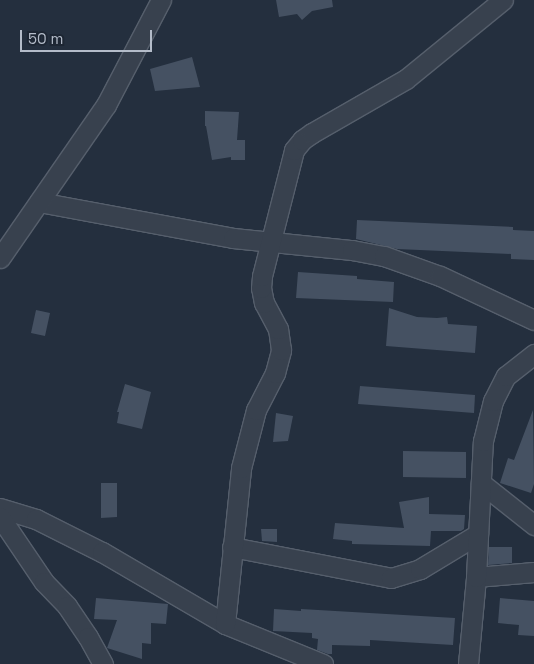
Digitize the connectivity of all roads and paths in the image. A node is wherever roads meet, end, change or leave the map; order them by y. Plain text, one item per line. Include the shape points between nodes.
1 (161, 0) edge
2 (503, 0) edge
3 (39, 202) junction
4 (271, 240) junction
5 (0, 258) edge
6 (534, 320) edge
7 (534, 354) edge
8 (481, 483) junction
9 (0, 508) edge
10 (0, 517) edge
11 (534, 524) edge
12 (478, 534) junction
13 (232, 547) junction
14 (534, 572) edge
15 (476, 577) junction
16 (225, 624) junction
17 (290, 657) edge
18 (103, 664) edge
19 (323, 664) edge
20 (468, 664) edge

1 - 3 street via 106,105
2 - 4 street via 406,79 302,140 294,150
3 - 4 street via 233,238
3 - 5 street
4 - 6 street via 384,256 440,276
4 - 13 street via 261,288 264,303 278,329 281,350 275,374 256,410 244,458
7 - 8 street via 506,376 493,402 483,441
8 - 11 street
8 - 12 street
9 - 16 street via 36,519 102,552
10 - 18 street via 44,582 77,622
12 - 13 street via 420,569 391,578
12 - 15 street
13 - 16 street
14 - 15 street
15 - 20 street
16 - 17 street
17 - 19 street

